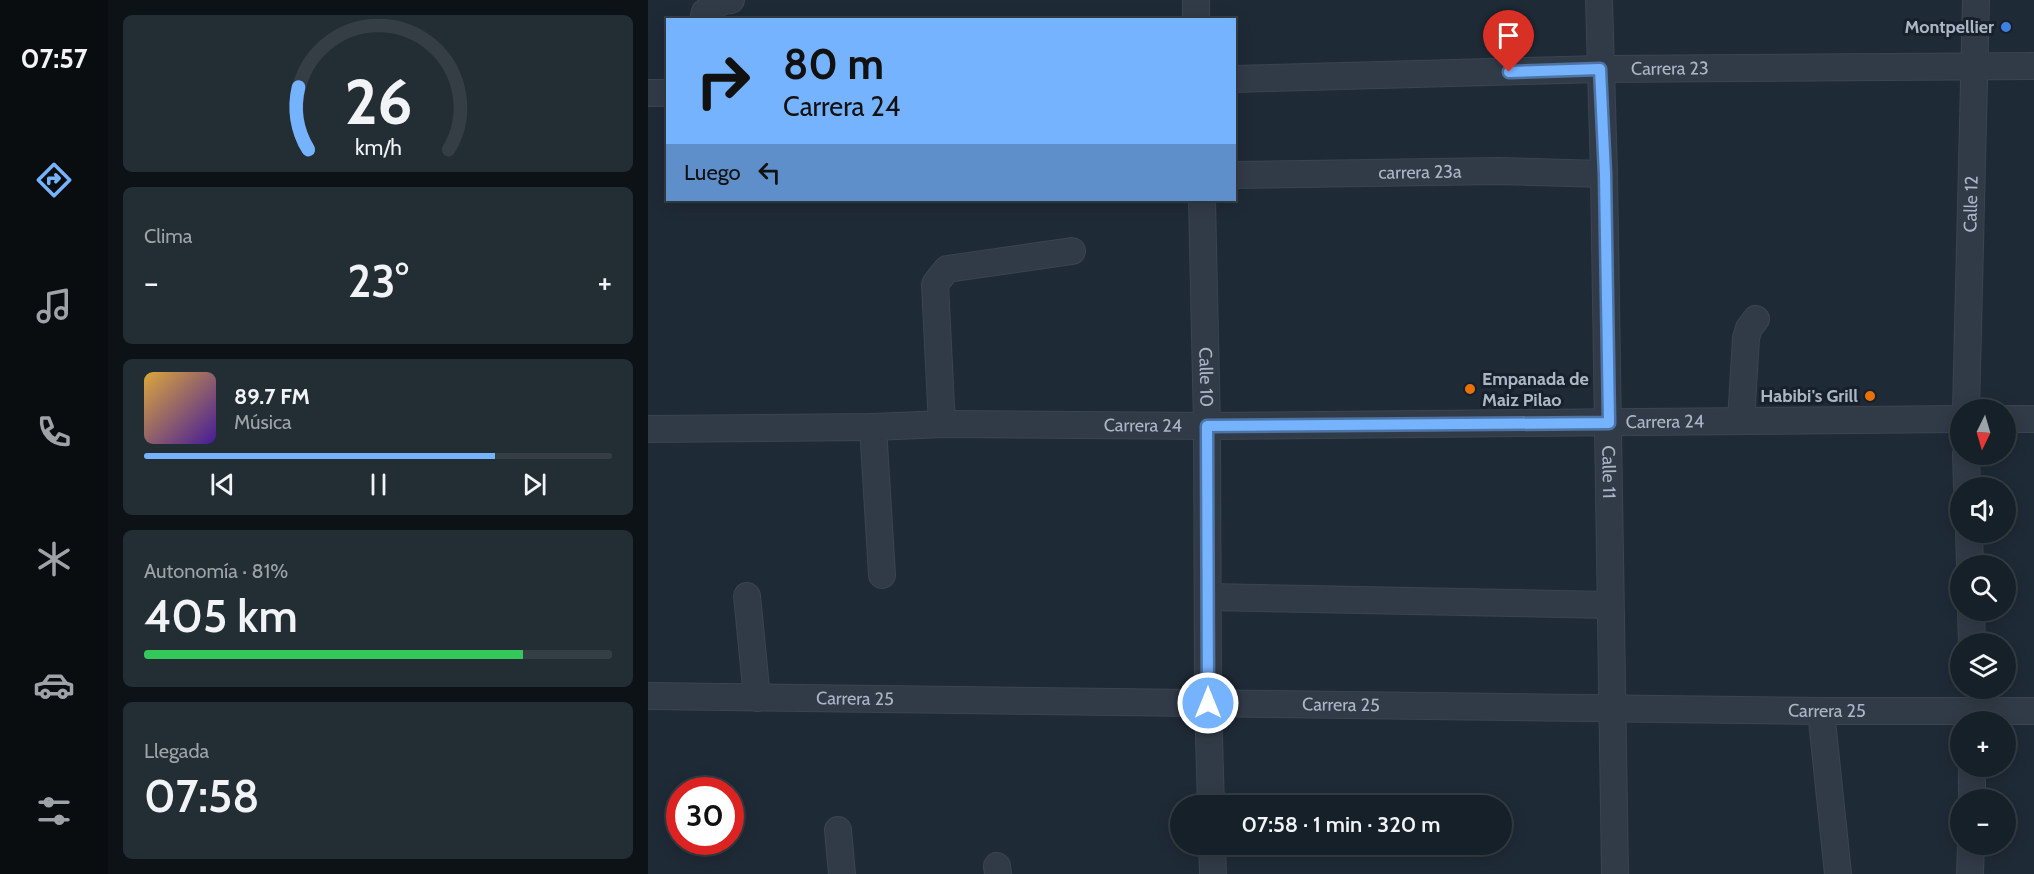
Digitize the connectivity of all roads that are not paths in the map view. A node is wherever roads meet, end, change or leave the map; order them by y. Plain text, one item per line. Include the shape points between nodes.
1 (731, 0) edge
2 (1196, 0) edge
3 (1599, 0) edge
4 (1976, 0) edge
5 (704, 18) edge
6 (1196, 18) edge
7 (2034, 66) edge
8 (1974, 68) junction
9 (1600, 69) junction
10 (1236, 79) edge
11 (648, 93) edge
12 (666, 93) edge
13 (1605, 174) junction
14 (1236, 175) edge
15 (1202, 201) edge
16 (1072, 251) dead end
17 (1756, 319) dead end
18 (1966, 399) edge
19 (1950, 419) edge
20 (2016, 419) edge
21 (2034, 419) edge
22 (1741, 421) junction
23 (1609, 423) junction
24 (943, 424) junction
25 (1207, 426) junction
26 (873, 427) junction
27 (648, 429) edge
28 (882, 575) dead end
29 (747, 596) dead end
30 (1208, 597) junction
31 (1610, 605) junction
32 (648, 696) edge
33 (757, 698) junction
34 (1208, 703) junction
35 (1973, 707) edge
36 (1611, 708) junction
37 (1821, 711) junction
38 (2034, 711) edge
39 (1211, 795) edge
40 (838, 830) dead end
41 (1212, 855) edge
42 (1971, 855) edge
43 (842, 874) edge
44 (1213, 874) edge
45 (1614, 874) edge
46 (1838, 874) edge
47 (1970, 874) edge

1 - 5 street via 705,12
2 - 6 street
3 - 9 street, Calle 11
4 - 8 street, Calle 12
7 - 8 street, Carrera 23
8 - 9 street, Carrera 23
8 - 18 street, Calle 12
9 - 10 street, Carrera 23
9 - 13 street, Calle 11
11 - 12 street
13 - 14 street, carrera 23a via 1499,171
13 - 23 street, Calle 11
15 - 25 street, Calle 10
16 - 24 street via 947,269 935,284
17 - 22 street via 1746,338
19 - 22 street, Carrera 24
20 - 21 street
22 - 23 street, Carrera 24
23 - 25 street, Carrera 24
23 - 31 street, Calle 11
24 - 25 street, Carrera 24
24 - 26 street, Carrera 24
25 - 30 street, Calle 10
26 - 27 street, Carrera 24
26 - 28 street
29 - 33 street
30 - 31 street
30 - 34 street, Calle 10
31 - 36 street, Calle 11
32 - 33 street, Carrera 25
33 - 34 street, Carrera 25
34 - 36 street, Carrera 25
34 - 39 street, Calle 10
35 - 37 street, Carrera 25
35 - 38 street, Carrera 25
36 - 37 street, Carrera 25
36 - 45 street, Calle 11
37 - 46 street
40 - 43 street
41 - 44 street
42 - 47 street

